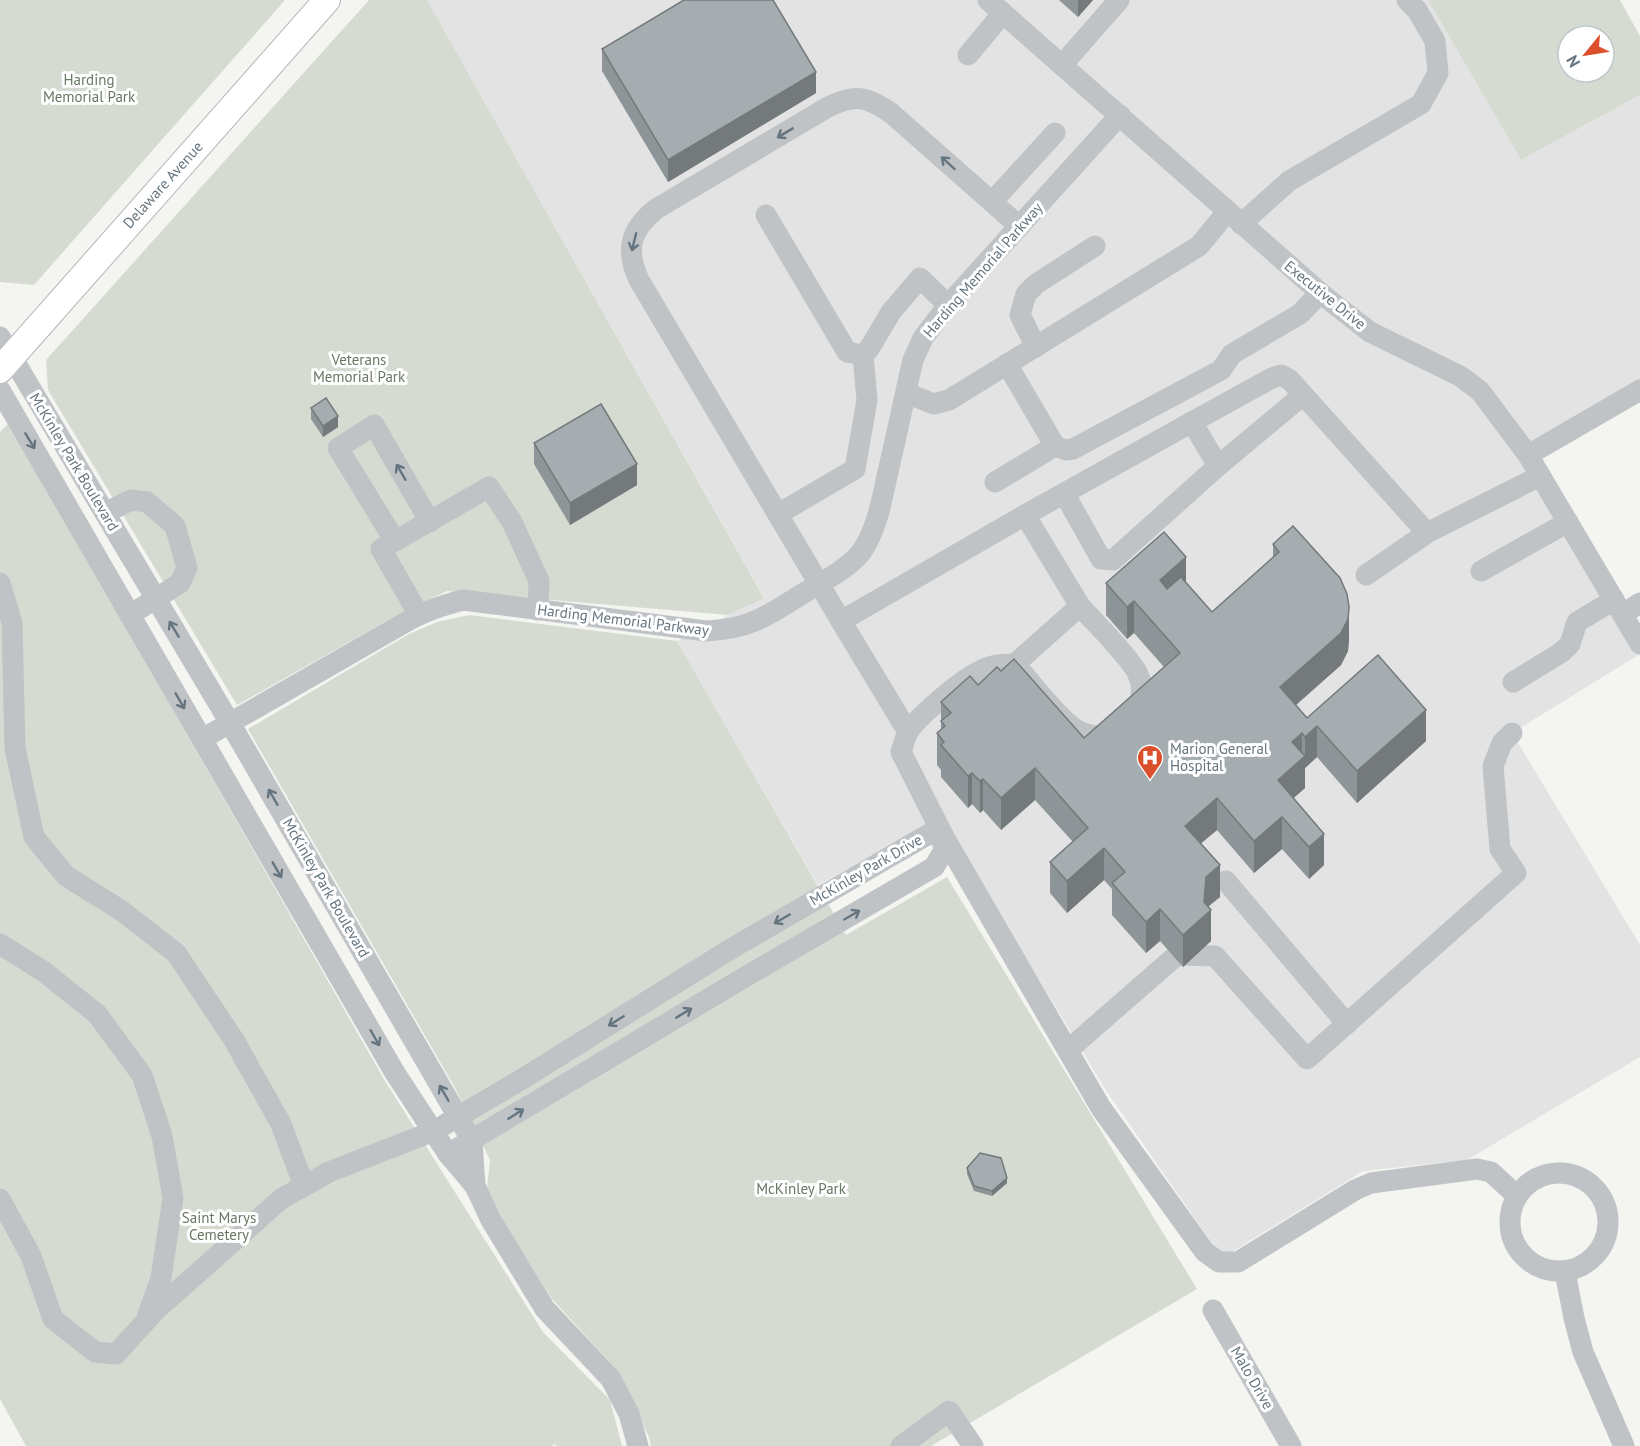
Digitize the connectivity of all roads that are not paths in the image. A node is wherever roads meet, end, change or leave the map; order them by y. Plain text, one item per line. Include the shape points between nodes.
1 (327, 0) edge
2 (1119, 0) edge
3 (1407, 0) edge
4 (996, 6) edge
5 (968, 55) dead end
6 (1062, 65) junction
7 (1120, 115) junction
8 (1055, 133) dead end
9 (992, 202) junction
10 (766, 215) dead end
11 (1234, 218) junction
12 (1019, 226) junction
13 (1095, 246) dead end
14 (1320, 293) junction
15 (948, 305) junction
16 (1036, 347) junction
17 (4, 354) edge
18 (862, 356) junction
19 (1007, 364) junction
20 (0, 390) edge
21 (1640, 390) edge
22 (906, 393) junction
23 (1303, 395) junction
24 (1192, 422) junction
25 (1055, 446) junction
26 (1528, 455) junction
27 (1218, 466) junction
28 (1540, 476) junction
29 (995, 482) dead end
30 (1064, 493) junction
31 (105, 513) junction
32 (778, 514) junction
33 (1025, 515) junction
34 (430, 522) junction
35 (1568, 522) junction
36 (1427, 533) junction
37 (395, 541) junction
38 (1481, 571) dead end
39 (1366, 576) dead end
40 (0, 583) edge
41 (820, 583) junction
42 (156, 598) junction
43 (1080, 606) junction
44 (1626, 606) edge
45 (538, 610) junction
46 (130, 615) junction
47 (419, 615) junction
48 (841, 621) junction
49 (1640, 644) edge
50 (1015, 664) junction
51 (1513, 682) dead end
52 (230, 723) junction
53 (908, 732) junction
54 (1512, 734) dead end
55 (202, 739) junction
56 (944, 837) junction
57 (1226, 882) dead end
58 (0, 944) edge
59 (1347, 1024) junction
60 (1068, 1050) junction
61 (458, 1117) junction
62 (434, 1131) junction
63 (472, 1141) junction
64 (448, 1154) junction
65 (304, 1186) junction
66 (475, 1186) junction
67 (1517, 1196) junction
68 (0, 1199) edge
69 (1565, 1272) junction
70 (1214, 1310) dead end
71 (146, 1321) junction
72 (638, 1446) edge
73 (901, 1446) edge
74 (973, 1446) edge
75 (1291, 1446) edge
76 (1624, 1446) edge

1 - 17 main road, Delaware Avenue
2 - 6 street
3 - 11 street via 1435,41 1438,74 1421,104
4 - 5 street
4 - 6 street, Executive Drive
6 - 7 street, Executive Drive
7 - 11 street, Executive Drive
7 - 12 street, Harding Memorial Parkway
8 - 9 street
9 - 12 street
9 -> 32 street via 891,113 860,98 845,99 828,107 643,220 631,249 632,265
10 - 18 street via 847,352
11 - 14 street, Executive Drive
11 - 16 street via 1199,246
12 - 15 street, Harding Memorial Parkway
13 - 16 street via 1026,294 1020,315
14 - 25 street via 1300,314 1232,354 1221,370 1073,449
14 - 26 street, Executive Drive via 1370,332 1460,376 1480,391
15 - 18 street via 920,278
15 - 22 street, Harding Memorial Parkway via 923,338 913,360
16 - 19 street
17 - 31 street, McKinley Park Boulevard
18 - 32 street via 867,400 855,469
19 - 22 street via 949,400 934,404
19 - 25 street
20 -> 46 street, McKinley Park Boulevard
21 - 26 street
22 - 41 street, Harding Memorial Parkway via 871,534 861,552
23 - 24 street via 1281,375
23 - 27 street
23 - 36 street
24 - 27 street
24 - 30 street
25 - 29 street
26 - 28 street, Executive Drive
27 - 30 street via 1113,560 1101,559
28 - 35 street, Executive Drive
28 - 36 street
30 - 33 street
31 - 42 street, McKinley Park Boulevard
31 - 42 street via 131,500 147,502 175,526 187,568 180,583
32 - 41 street
33 - 43 street
33 - 48 street
34 - 37 street
34 -> 37 street via 374,425 338,448
34 - 45 street via 489,487 512,522 539,581
35 - 38 street
35 - 44 street, Executive Drive
36 - 39 street
37 - 47 street via 381,549
40 - 65 street via 12,623 15,748 34,837 66,876 122,911 176,953 234,1040 281,1124
41 - 45 street, Harding Memorial Parkway via 762,620 724,630
41 - 48 street
42 - 46 street
52 -> 42 street, McKinley Park Boulevard
43 - 50 street
43 - 50 street via 1137,673 1141,700 1128,724 1102,736 1076,730
44 - 49 street, Executive Drive
44 - 51 street via 1577,622 1574,636 1562,652
45 - 47 street, Harding Memorial Parkway via 463,600
46 -> 55 street, McKinley Park Boulevard
47 - 52 street, Harding Memorial Parkway
48 - 53 street
50 - 53 street via 998,664 977,672 927,711
52 - 55 street, Harding Memorial Parkway
61 -> 52 street, McKinley Park Boulevard
53 - 56 street via 901,752
54 - 59 street via 1502,743 1493,766 1500,849 1515,873
55 -> 62 street, McKinley Park Boulevard via 395,1073
56 - 60 street
56 -> 61 street, McKinley Park Drive via 929,834 734,947
63 -> 56 street, McKinley Park Drive via 934,867 944,852
57 - 59 street
58 - 71 street via 43,971 97,1014 142,1075 162,1136 173,1198 161,1278
59 - 60 street via 1307,1059 1215,956 1177,955
60 - 67 street via 1101,1108 1205,1252 1219,1262 1238,1262 1371,1183 1477,1169 1491,1172
61 - 62 street, McKinley Park Drive
61 - 63 street, McKinley Park Boulevard
62 - 64 street, McKinley Park Boulevard
62 - 65 street, McKinley Park Drive via 329,1172
63 - 64 street, McKinley Park Drive
63 - 66 street, McKinley Park Boulevard
64 - 66 street, McKinley Park Boulevard
65 - 71 street, McKinley Park Drive via 281,1199
66 - 72 street, McKinley Park Boulevard via 491,1220 546,1309 611,1379 629,1414
67 - 69 street via 1510,1223 1517,1249 1538,1267
67 - 69 street via 1543,1175 1559,1172 1590,1183 1601,1196 1608,1211 1605,1244 1581,1267
68 - 71 street, McKinley Park Drive via 30,1256 53,1319 95,1352 116,1354
69 - 76 street via 1583,1352
70 - 75 street, Malo Drive
73 - 74 street via 949,1411

